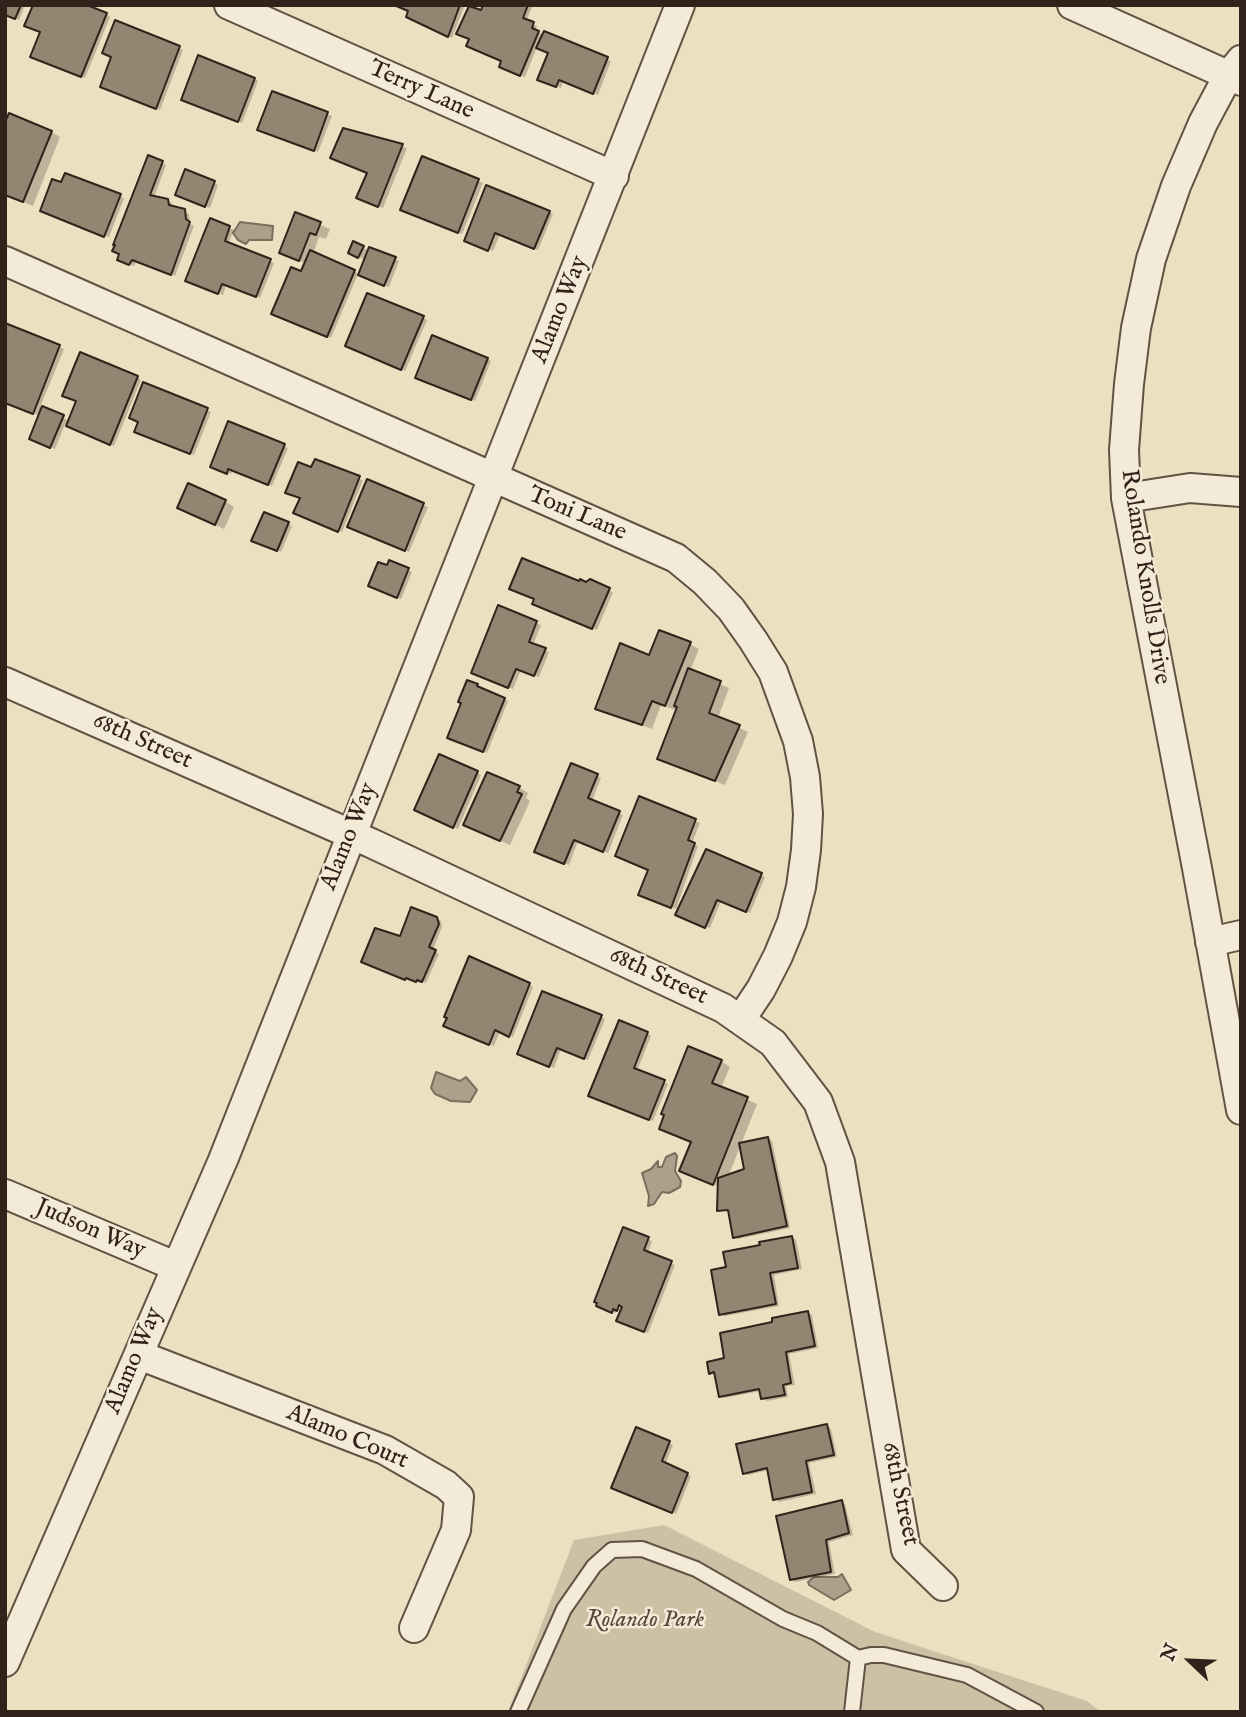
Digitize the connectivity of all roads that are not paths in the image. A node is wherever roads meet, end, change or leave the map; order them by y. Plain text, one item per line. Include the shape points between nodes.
1 (229, 5) edge
2 (680, 5) edge
3 (1072, 5) edge
4 (1237, 73) edge
5 (614, 176) junction
6 (5, 261) edge
7 (494, 479) junction
8 (1241, 492) edge
9 (1126, 498) junction
10 (5, 682) edge
11 (350, 835) junction
12 (1241, 935) edge
13 (1210, 942) junction
14 (741, 1019) junction
15 (1241, 1110) edge
16 (5, 1194) edge
17 (175, 1266) junction
18 (139, 1355) junction
19 (943, 1586) dead end
20 (414, 1628) dead end
21 (858, 1658) junction
22 (5, 1662) edge
23 (518, 1712) edge
24 (852, 1712) edge
25 (1035, 1712) edge

1 - 5 street, Terry Lane
2 - 5 street, Alamo Way
3 - 4 street
4 - 9 street, Rolando Knolls Drive via 1203,123 1150,259 1129,384
5 - 7 street, Alamo Way
6 - 7 street, Toni Lane
7 - 11 street, Alamo Way
7 - 14 street, Toni Lane via 676,558 731,609 772,672 798,741 805,777 806,850 801,887 783,945
8 - 9 street via 1190,488
9 - 13 street, Rolando Knolls Drive
10 - 11 street, 68th Street
11 - 14 street, 68th Street
11 - 17 street, Alamo Way via 223,1160
12 - 13 street
13 - 15 street, Rolando Knolls Drive
14 - 19 street, 68th Street via 773,1043 818,1102 840,1163 906,1550
16 - 17 street, Judson Way
17 - 18 street, Alamo Way
18 - 20 street, Alamo Court via 385,1450 459,1497 456,1530
18 - 22 street, Alamo Way
21 - 23 lane via 696,1569 642,1549 612,1550 594,1566 564,1609
21 - 24 lane
21 - 25 lane via 884,1655 967,1675

